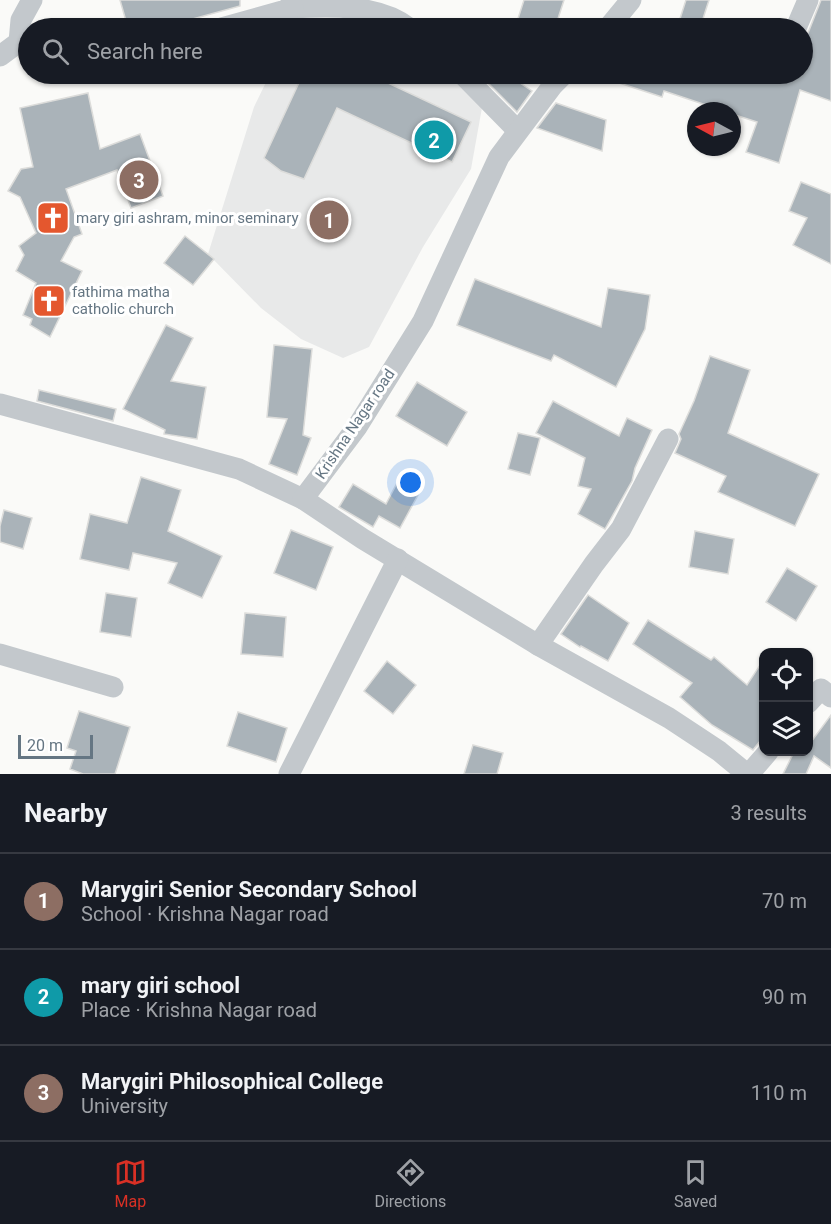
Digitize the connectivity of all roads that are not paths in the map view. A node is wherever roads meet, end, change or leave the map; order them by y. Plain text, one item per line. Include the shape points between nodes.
1 (32, 0) edge
2 (631, 0) edge
3 (808, 0) edge
4 (292, 4) edge
5 (22, 18) edge
6 (251, 18) edge
7 (386, 18) edge
8 (616, 18) edge
9 (800, 18) edge
10 (18, 46) edge
11 (0, 56) edge
12 (472, 84) edge
13 (556, 84) edge
14 (518, 130) junction
15 (0, 404) edge
16 (668, 439) dead end
17 (303, 499) junction
18 (398, 559) junction
19 (538, 645) junction
20 (0, 654) edge
21 (113, 687) dead end
22 (831, 697) edge
23 (809, 702) edge
24 (764, 756) edge
25 (289, 774) edge
26 (748, 774) edge

1 - 5 street
2 - 8 street
3 - 9 street
4 - 6 street
4 - 7 street via 364,10
10 - 11 street
12 - 14 street
13 - 14 street, Krishna Nagar road
14 - 17 street, Krishna Nagar road via 499,157 423,321 357,427
15 - 17 street via 239,470
16 - 19 street via 621,530
17 - 18 street
18 - 19 street
18 - 25 street
19 - 26 street via 669,718
20 - 21 street
22 - 23 street via 821,689
24 - 26 street

